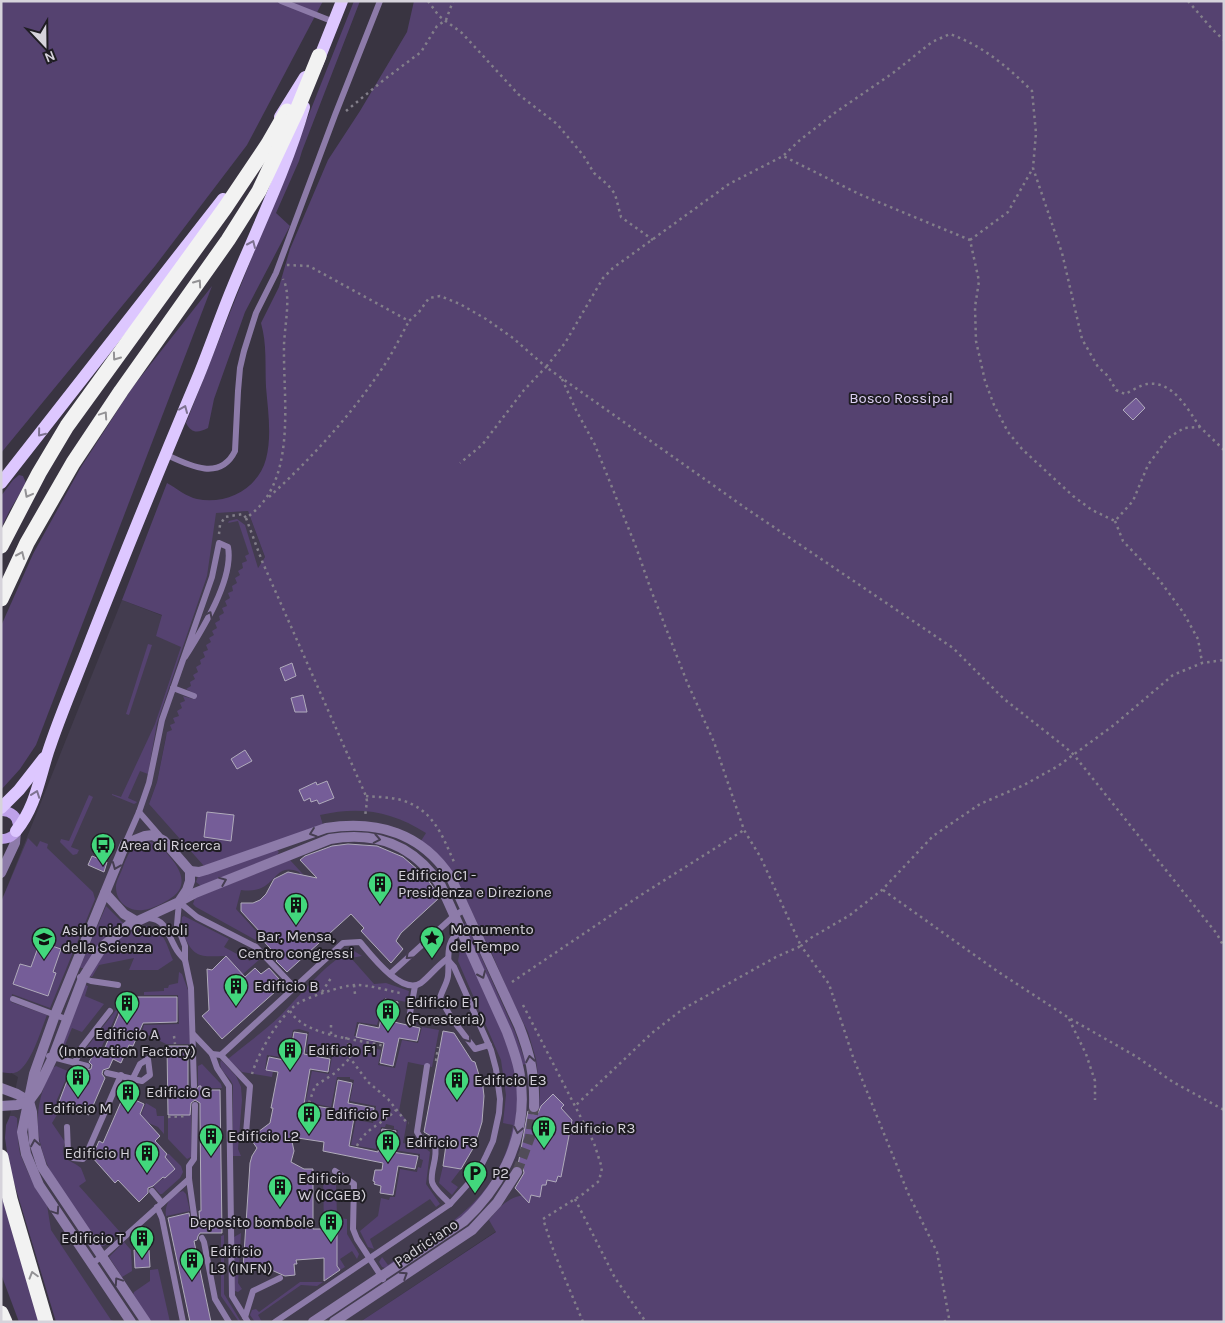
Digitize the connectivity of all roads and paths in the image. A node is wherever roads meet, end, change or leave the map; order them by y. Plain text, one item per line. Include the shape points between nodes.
1 (281, 1) edge
2 (342, 1) edge
3 (380, 1) edge
4 (428, 1) edge
5 (453, 1) edge
6 (1188, 1) edge
7 (446, 20) junction
8 (334, 22) junction
9 (1224, 40) edge
10 (319, 56) junction
11 (335, 115) junction
12 (783, 156) junction
13 (1033, 168) junction
14 (653, 240) junction
15 (970, 240) junction
16 (279, 264) junction
17 (276, 273) junction
18 (409, 321) junction
19 (546, 367) junction
20 (561, 376) junction
21 (1200, 427) junction
22 (1224, 450) edge
23 (164, 454) junction
24 (460, 463) dead end
25 (1, 483) edge
26 (266, 500) junction
27 (246, 518) junction
28 (1115, 521) junction
29 (219, 543) junction
30 (1, 546) edge
31 (1, 599) edge
32 (185, 657) junction
33 (1224, 660) edge
34 (1202, 663) junction
35 (173, 688) junction
36 (194, 696) dead end
37 (48, 752) junction
38 (1074, 755) junction
39 (1, 809) edge
40 (366, 810) dead end
41 (139, 812) junction
42 (744, 830) junction
43 (16, 831) junction
44 (1, 839) edge
45 (291, 840) junction
46 (164, 841) junction
47 (125, 844) junction
48 (420, 846) junction
49 (296, 852) junction
50 (413, 855) junction
51 (190, 870) junction
52 (1, 873) edge
53 (882, 890) junction
54 (105, 893) junction
55 (179, 902) junction
56 (466, 909) junction
57 (454, 914) junction
58 (140, 919) junction
59 (462, 931) junction
60 (801, 946) junction
61 (1224, 947) edge
62 (447, 959) junction
63 (185, 960) junction
64 (72, 974) junction
65 (390, 974) junction
66 (83, 978) junction
67 (330, 978) dead end
68 (512, 982) dead end
69 (118, 985) dead end
70 (354, 985) junction
71 (415, 986) junction
72 (295, 988) junction
73 (401, 993) dead end
74 (321, 994) junction
75 (355, 994) dead end
76 (13, 999) dead end
77 (110, 1011) dead end
78 (290, 1011) junction
79 (410, 1013) dead end
80 (55, 1015) junction
81 (1069, 1018) junction
82 (66, 1019) junction
83 (331, 1021) dead end
84 (193, 1034) junction
85 (331, 1034) junction
86 (174, 1036) dead end
87 (346, 1037) junction
88 (175, 1044) dead end
89 (384, 1046) dead end
90 (489, 1046) junction
91 (438, 1047) dead end
92 (42, 1054) junction
93 (212, 1054) junction
94 (222, 1055) junction
95 (53, 1057) junction
96 (350, 1058) junction
97 (75, 1062) junction
98 (87, 1066) dead end
99 (431, 1067) joint
100 (107, 1073) dead end
101 (121, 1075) junction
102 (133, 1078) dead end
103 (194, 1086) dead end
104 (250, 1086) junction
105 (1, 1088) edge
106 (1095, 1100) dead end
107 (29, 1102) junction
108 (310, 1103) dead end
109 (195, 1105) dead end
110 (1, 1106) edge
111 (575, 1106) dead end
112 (534, 1107) tunnel mouth
113 (396, 1110) junction
114 (1224, 1110) edge
115 (191, 1116) dead end
116 (168, 1117) dead end
117 (418, 1124) junction
118 (67, 1127) dead end
119 (246, 1133) dead end
120 (357, 1146) dead end
121 (1, 1157) edge
122 (335, 1171) dead end
123 (517, 1172) tunnel mouth
124 (189, 1179) junction
125 (152, 1191) dead end
126 (575, 1199) dead end
127 (450, 1204) junction
128 (159, 1205) junction
129 (543, 1219) dead end
130 (195, 1222) dead end
131 (202, 1238) dead end
132 (102, 1257) junction
133 (370, 1258) junction
134 (92, 1263) junction
135 (381, 1276) junction
136 (280, 1278) dead end
137 (388, 1286) junction
138 (1, 1313) edge
139 (246, 1319) edge
140 (950, 1320) edge
141 (5, 1322) edge
142 (46, 1322) edge
143 (131, 1322) edge
144 (146, 1322) edge
145 (183, 1322) edge
146 (229, 1322) edge
147 (275, 1322) edge
148 (312, 1322) edge
149 (334, 1322) edge
150 (583, 1322) edge
151 (646, 1322) edge
152 (944, 1322) edge

1 - 8 lane
2 - 8 main road
3 - 11 lane
4 - 7 path
5 - 7 path
6 - 9 path
7 - 11 path via 437,26 421,52 349,110
7 - 14 path via 518,94 557,124 594,173 615,194 622,217
8 - 10 main road
23 -> 10 main road via 293,146
10 -> 25 main road via 224,197
10 -> 30 highway via 268,144 230,200 67,426
31 -> 10 highway via 26,543 78,455 259,191
11 - 16 lane
12 - 13 path via 814,129 932,42 950,34 997,59 1032,91 1036,133
12 - 14 path via 728,184
12 - 15 path via 859,194
13 - 15 path via 1008,212
13 - 21 path via 1062,253 1082,339 1098,366 1116,390 1125,394 1146,384 1166,387 1184,402
14 - 19 path via 603,278 565,343
15 - 28 path via 979,281 976,342 994,406 1022,449 1092,510
16 - 17 lane
16 - 18 path via 309,266
17 - 23 lane via 256,313 244,351 235,451 231,459 218,468 202,469
17 - 26 path via 284,280 286,289 285,432 276,482
18 - 19 path via 429,298 440,296 486,319
18 - 26 path via 387,360 354,406 297,471
19 - 20 path
19 - 24 path via 524,390 482,446
20 - 38 path via 747,509 952,648 1004,699
20 - 42 path via 596,445 687,682 714,742
21 - 22 path
21 - 28 path via 1184,428 1168,438 1148,465 1133,501
23 - 37 main road
26 - 27 path
27 - 29 path via 242,514 225,517 220,525
27 - 40 path via 367,801
28 - 34 path via 1123,541 1157,576 1183,612 1198,639
29 - 32 lane via 212,577
32 -> 29 lane via 211,611 228,567 228,547
32 - 35 lane
33 - 34 path
34 - 38 path via 1173,675
35 - 36 lane
35 - 41 lane
37 - 39 main road
43 -> 37 main road via 35,797
38 - 53 path via 1024,785 980,804 933,836
38 - 61 path
39 - 43 main road via 14,814 18,822
41 - 46 lane
41 - 47 lane
42 - 60 path via 761,858
42 - 68 path
43 - 44 main road via 10,838
43 - 52 street via 15,843
48 -> 45 street via 404,835 364,825 326,828
45 - 49 lane
45 - 51 street via 206,870
46 - 47 street via 153,835
46 - 51 street
47 -> 54 street
48 - 50 lane
48 - 56 street via 443,865
49 -> 50 street via 330,839 364,836 383,840
55 -> 49 street
50 - 57 street via 433,874
51 - 55 street via 187,890
53 - 60 path
53 - 81 path
54 - 58 street via 124,914
54 - 64 street
55 - 58 street
55 - 63 lane via 177,925 185,946
55 - 72 lane via 197,917 256,947
56 - 57 lane
112 -> 56 street via 529,1050
57 - 59 street
57 -> 65 lane
58 - 63 lane via 155,918 166,927 175,948
58 - 66 street via 103,946
59 - 62 lane via 452,940
59 -> 135 street via 516,1055 522,1097 517,1137 501,1177 479,1208 449,1232
60 - 111 path via 683,1009 652,1033
60 - 140 path via 829,984 853,1057 908,1193 937,1252
62 - 71 lane
62 - 90 lane via 454,967
62 -> 90 lane via 448,977 440,998 475,1049
63 - 84 lane via 191,988
64 - 66 lane
64 - 80 street
65 - 71 lane via 404,984
65 - 72 lane via 360,942 343,943
66 - 69 lane
66 - 82 street
67 - 74 path
70 - 73 path
70 - 74 path
70 - 75 path
71 - 79 lane
72 - 94 lane
74 - 78 path via 298,1003
76 - 80 lane
77 - 97 lane via 82,1047
78 - 85 path via 301,1023
78 - 104 path via 267,1041 256,1063
80 - 82 lane
80 - 92 street
81 - 106 path via 1095,1081
81 - 114 path
82 - 95 street
83 - 85 path
84 - 93 lane
84 - 103 lane
85 - 87 path
86 - 88 path
87 - 89 path
87 - 96 path
90 - 127 lane via 500,1099 497,1125 477,1174
91 - 99 path
92 - 95 lane
92 - 107 street via 31,1085
93 - 94 lane
93 - 139 lane via 229,1086 232,1296
94 - 104 lane
95 - 97 lane
95 - 107 street
96 - 108 path via 315,1086
96 - 113 path
97 - 98 lane
99 - 117 lane
100 - 101 lane
101 - 102 lane
101 - 118 lane via 83,1159 73,1158 68,1153
104 - 119 lane
105 - 107 street
107 - 110 street
132 -> 107 street via 42,1167 34,1142
107 -> 134 street via 22,1132 30,1167
109 - 124 lane via 194,1159 189,1166
113 - 117 path via 406,1123
113 - 120 path via 365,1133
115 - 116 path
117 - 127 lane via 420,1137 435,1146 432,1181
142 -> 121 highway
122 - 133 lane via 354,1184 353,1229
137 -> 123 street, Padriciano via 472,1230 498,1203
124 - 128 lane
124 - 130 lane
125 - 128 lane
126 - 151 path via 615,1278
127 - 133 lane
128 - 132 lane
128 - 145 lane
129 - 150 path
131 - 146 lane via 215,1299
132 - 134 lane
144 -> 132 street
133 - 135 lane
133 - 147 lane
134 - 143 street
135 - 137 lane
135 - 148 street
136 - 139 lane via 253,1291
137 - 149 street, Padriciano
138 - 141 highway
140 - 152 path

